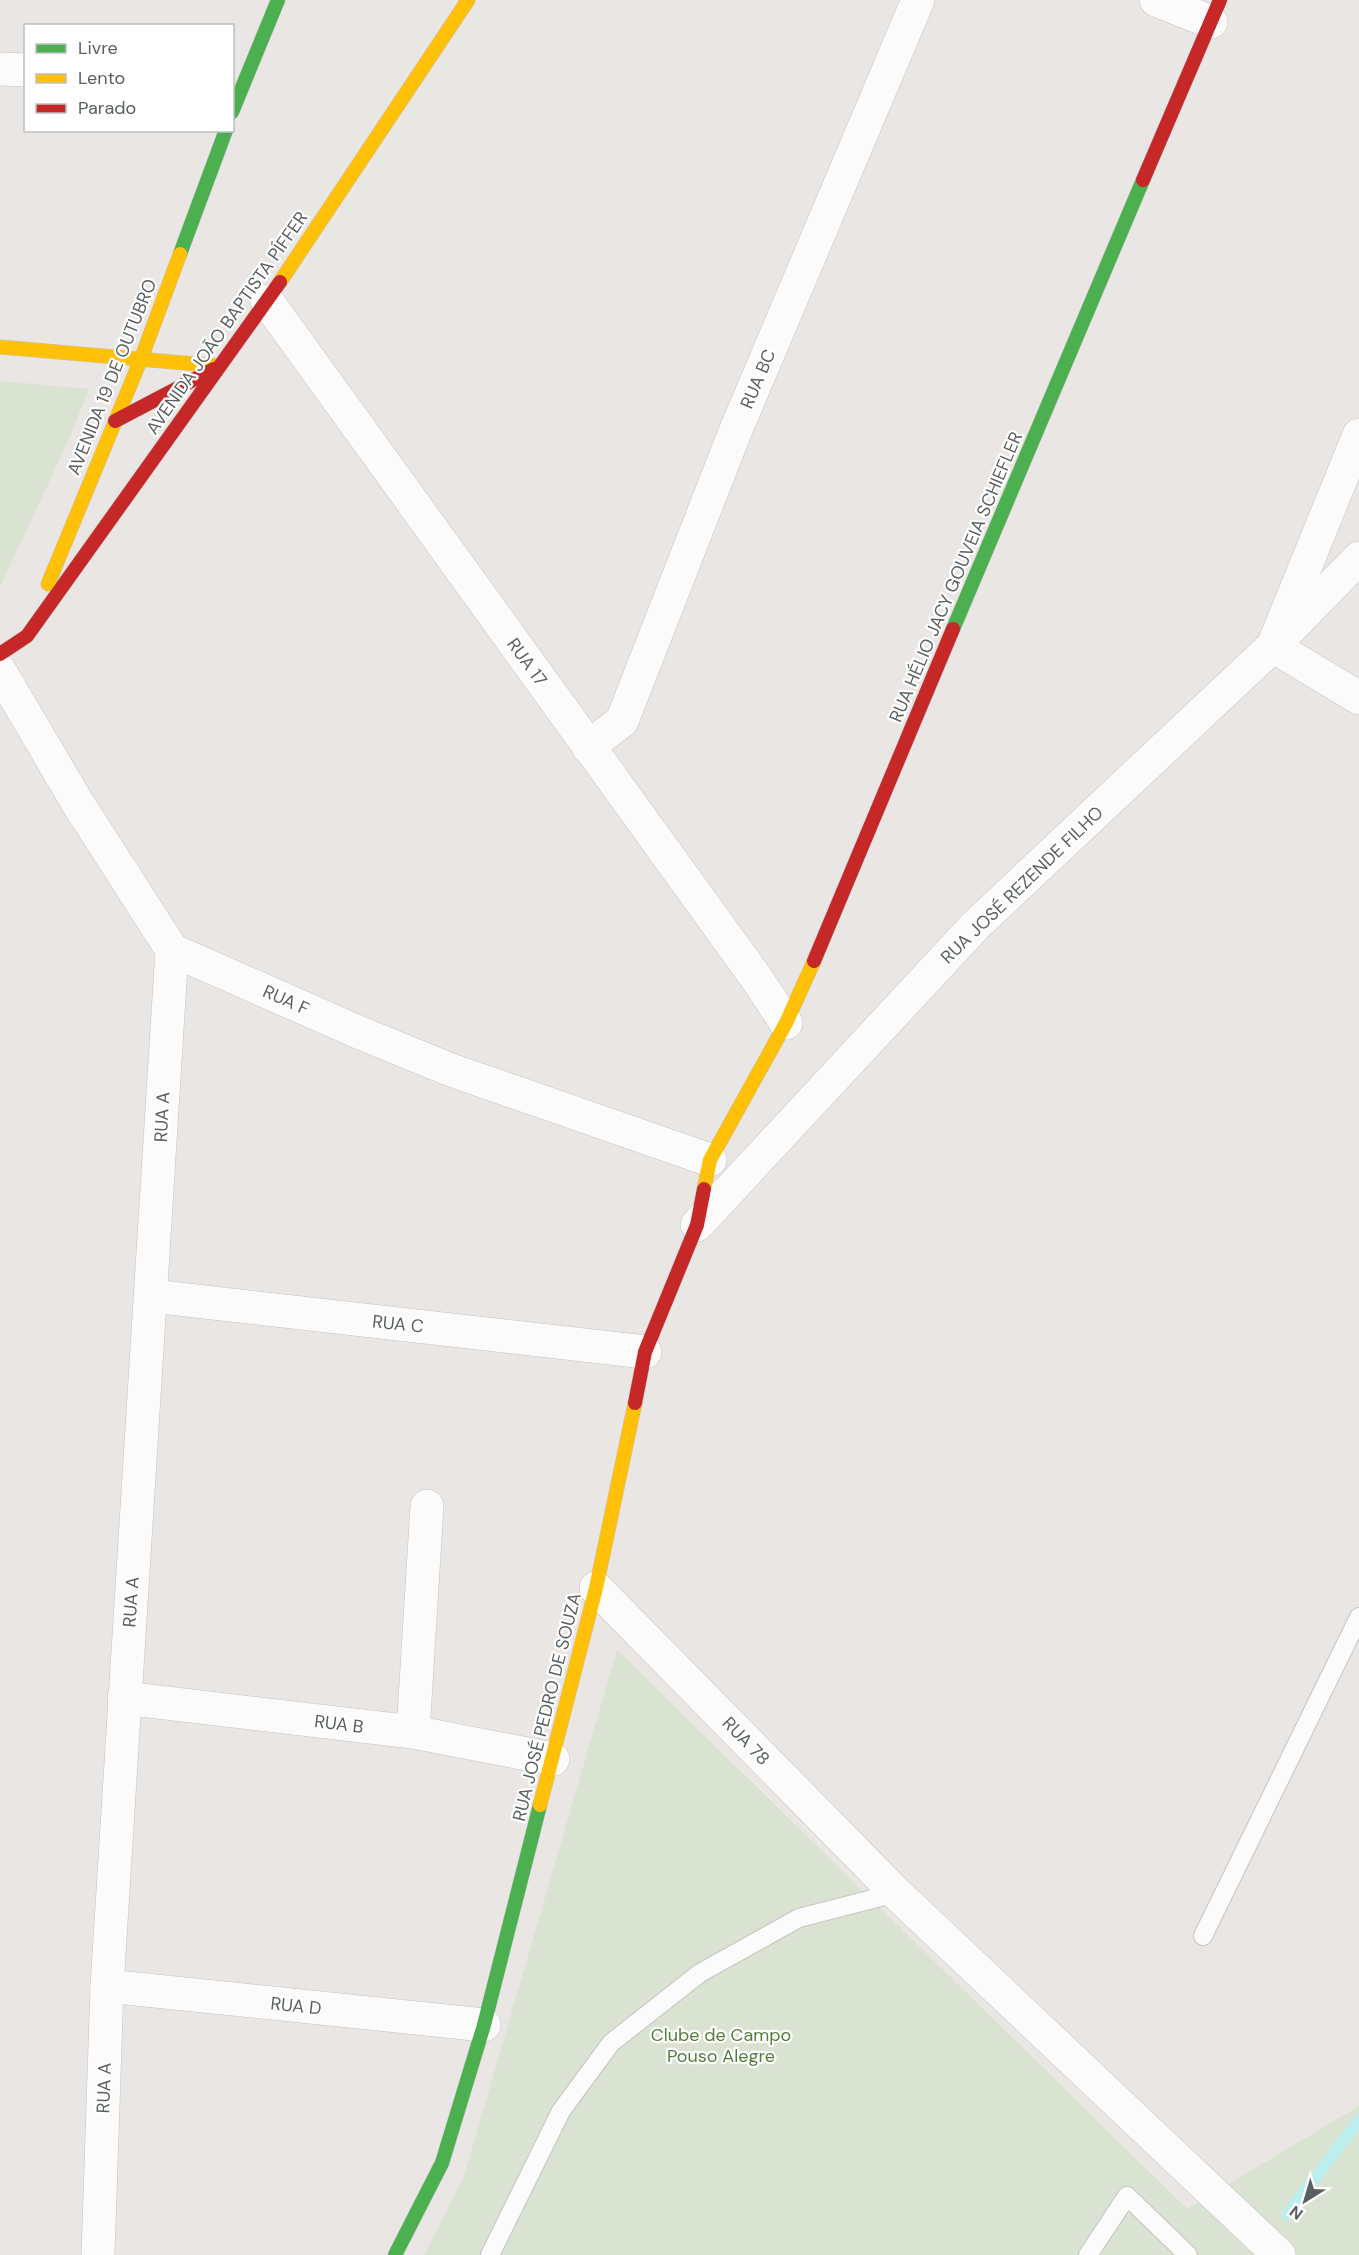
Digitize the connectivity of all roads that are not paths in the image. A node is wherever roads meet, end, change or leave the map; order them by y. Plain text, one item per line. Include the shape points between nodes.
1 (278, 0) edge
2 (468, 0) edge
3 (918, 0) edge
4 (1156, 0) edge
5 (1215, 11) edge
6 (0, 69) edge
7 (24, 70) edge
8 (236, 93) edge
9 (225, 132) edge
10 (267, 301) junction
11 (0, 346) edge
12 (141, 358) junction
13 (219, 366) junction
14 (115, 421) junction
15 (1359, 435) edge
16 (1359, 558) edge
17 (27, 636) junction
18 (1273, 646) junction
19 (0, 654) edge
20 (0, 671) edge
21 (1359, 698) edge
22 (588, 747) junction
23 (172, 950) junction
24 (786, 1023) junction
25 (710, 1160) junction
26 (697, 1224) junction
27 (152, 1296) junction
28 (645, 1352) junction
29 (427, 1506) dead end
30 (597, 1588) junction
31 (1359, 1617) edge
32 (124, 1698) junction
33 (413, 1732) junction
34 (553, 1759) junction
35 (896, 1893) junction
36 (1203, 1936) dead end
37 (107, 1986) junction
38 (484, 2025) junction
39 (98, 2255) edge
40 (395, 2255) edge
41 (490, 2255) edge
42 (1088, 2255) edge
43 (1188, 2255) edge
44 (1279, 2255) edge

1 - 8 street
2 - 10 street, AVENIDA JOÃO BAPTISTA PÍFFER
3 - 22 street, RUA BC via 735,432 622,721
4 - 5 street
5 - 24 street, RUA HÉLIO JACY GOUVEIA SCHIEFLER
6 - 7 street
9 - 12 street, AVENIDA 19 DE OUTUBRO
10 - 13 street, AVENIDA JOÃO BAPTISTA PÍFFER
10 - 22 street, RUA 17
11 - 12 street
12 - 13 street
12 - 14 street, AVENIDA 19 DE OUTUBRO
13 - 14 street
13 - 17 street, AVENIDA JOÃO BAPTISTA PÍFFER
14 - 17 street, AVENIDA 19 DE OUTUBRO
15 - 18 street
16 - 18 street, RUA JOSÉ REZENDE FILHO
17 - 19 street, AVENIDA JOÃO BAPTISTA PÍFFER
18 - 21 street
18 - 26 street, RUA JOSÉ REZENDE FILHO via 976,926
20 - 23 street via 77,802
22 - 24 street, RUA 17
23 - 25 street, RUA F via 451,1070
23 - 27 street, RUA A
24 - 25 street, RUA HÉLIO JACY GOUVEIA SCHIEFLER
25 - 26 street, RUA JOSÉ PEDRO DE SOUZA
26 - 28 street, RUA JOSÉ PEDRO DE SOUZA
27 - 28 street, RUA C
27 - 32 street, RUA A
28 - 30 street, RUA JOSÉ PEDRO DE SOUZA
29 - 33 street
30 - 34 street, RUA JOSÉ PEDRO DE SOUZA
30 - 35 street, RUA 78
31 - 36 lane
32 - 33 street, RUA B
32 - 37 street, RUA A
33 - 34 street, RUA B
34 - 38 street, RUA JOSÉ PEDRO DE SOUZA
35 - 41 lane via 799,1918 700,1972 611,2043 561,2111
35 - 44 street, RUA 78
37 - 38 street, RUA D
37 - 39 street, RUA A
38 - 40 street, RUA JOSÉ PEDRO DE SOUZA via 442,2163
42 - 43 lane via 1127,2196

